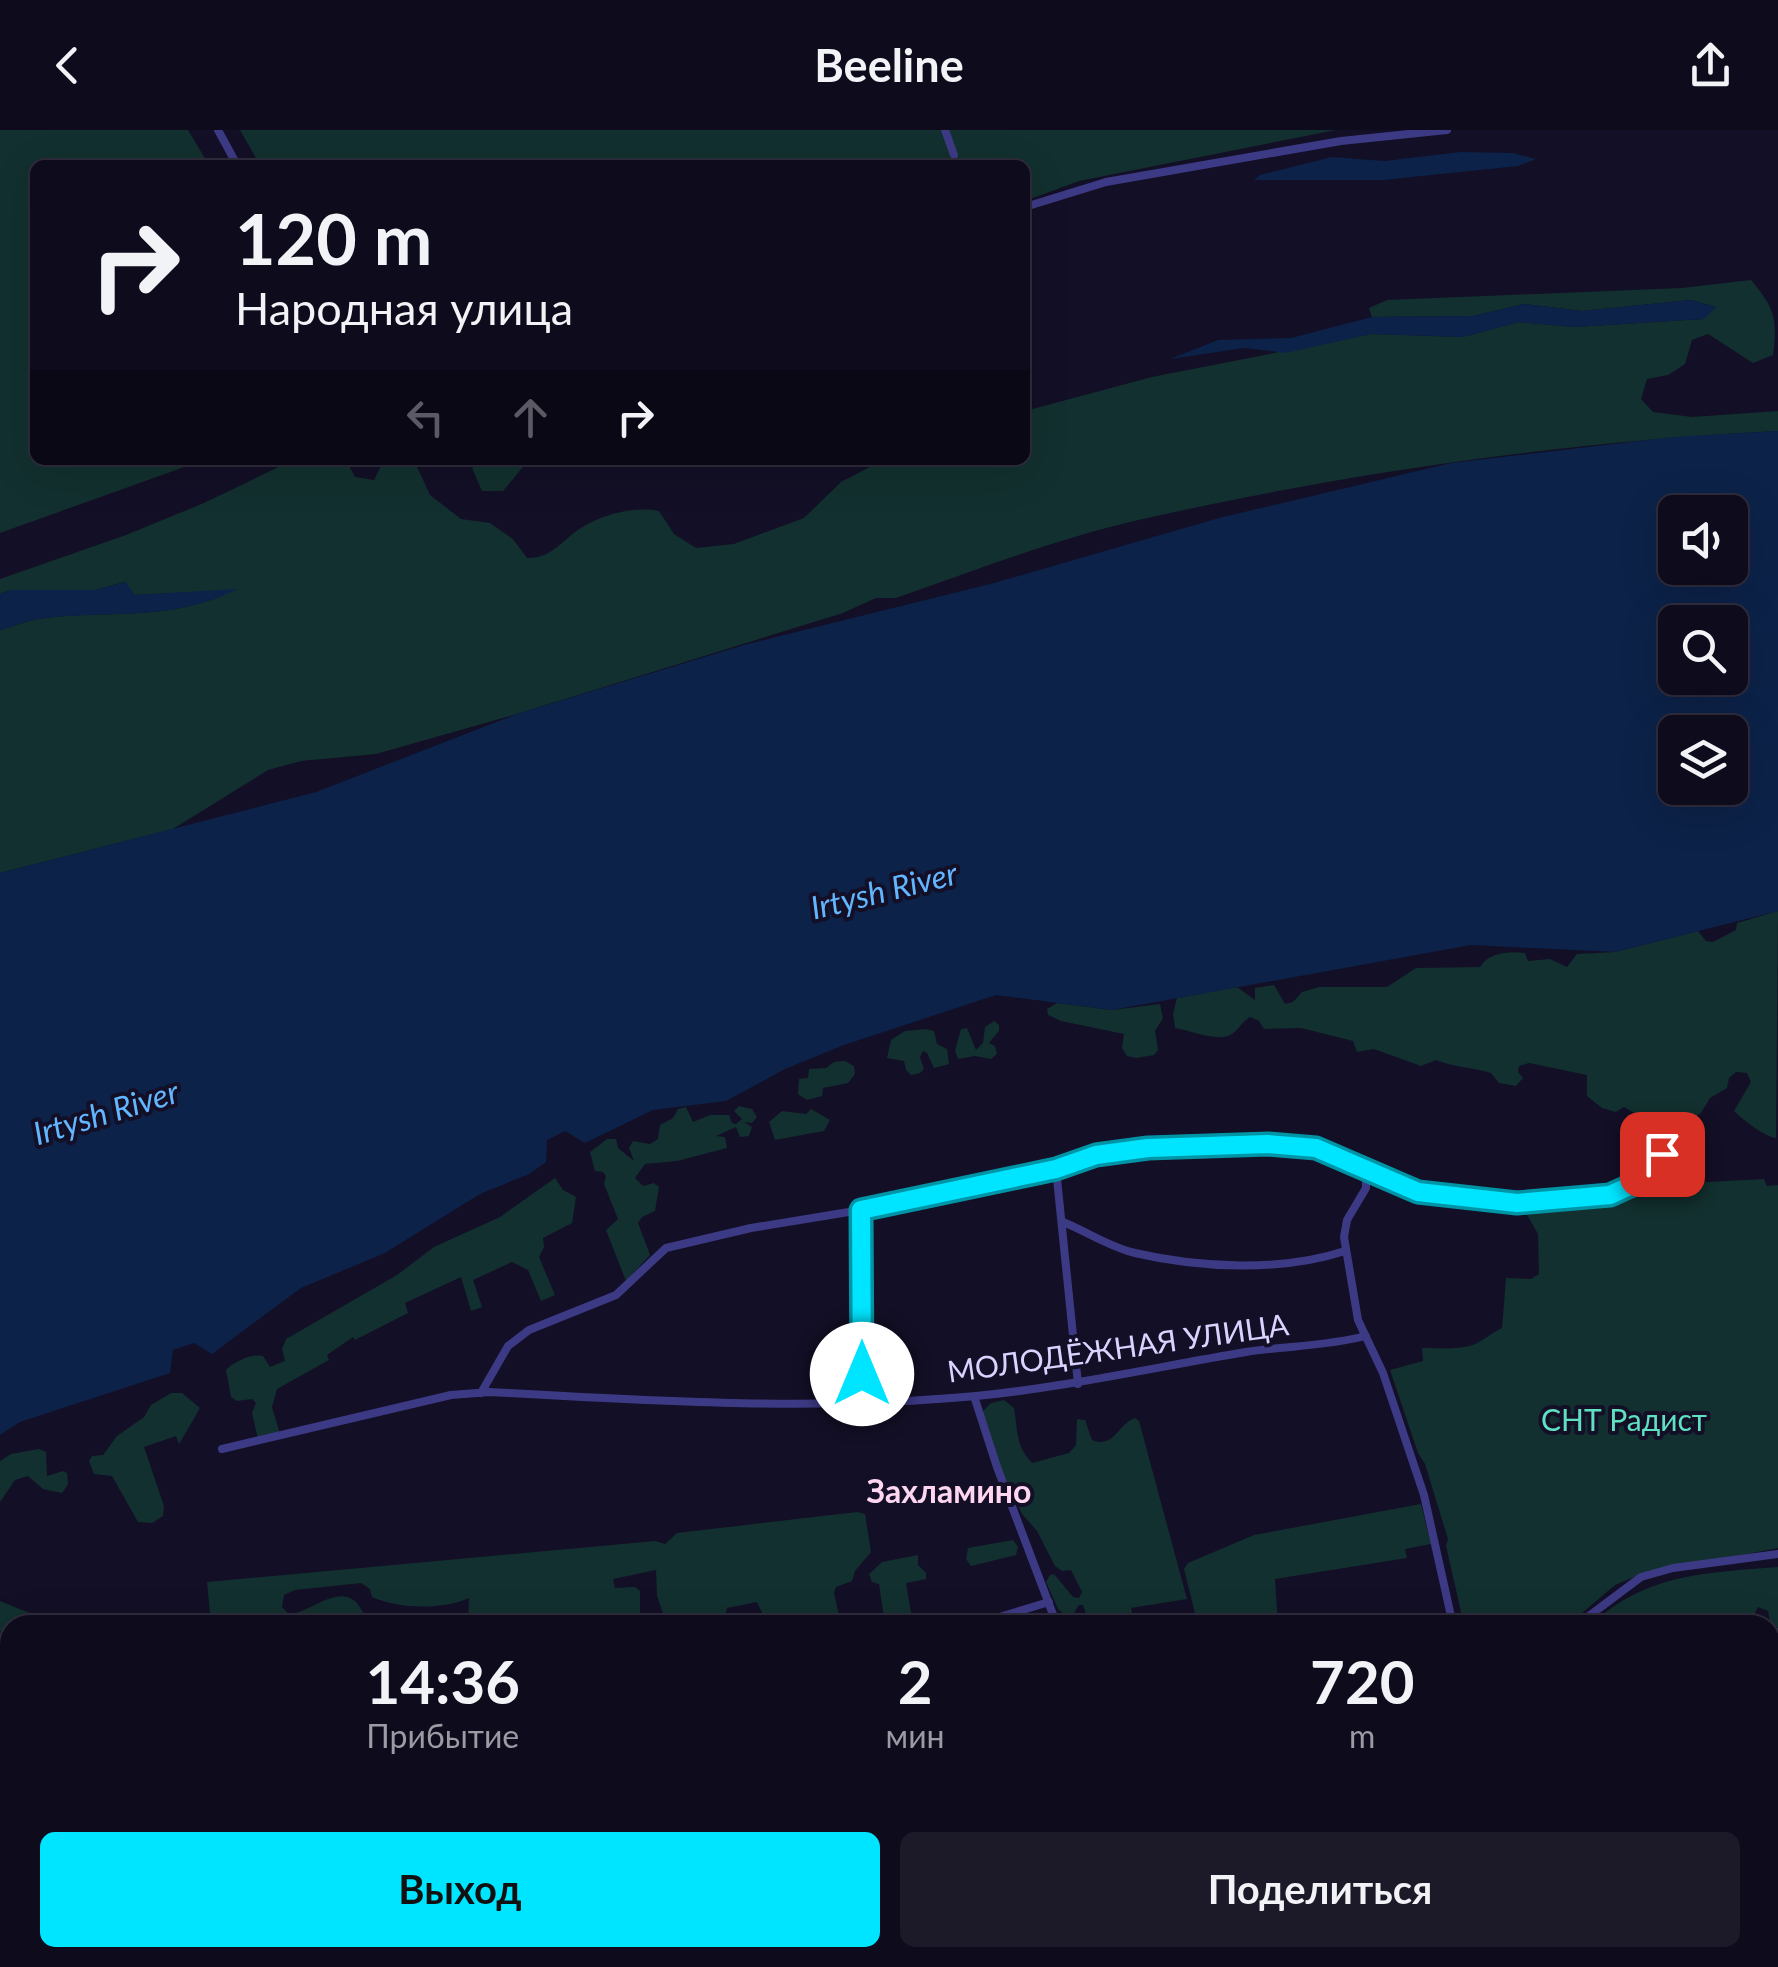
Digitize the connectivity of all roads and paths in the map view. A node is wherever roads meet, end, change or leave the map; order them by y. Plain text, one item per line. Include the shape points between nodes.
1 (218, 130) edge
2 (945, 130) edge
3 (1447, 130) edge
4 (954, 155) dead end
5 (234, 160) edge
6 (1030, 205) edge
7 (1664, 1139) dead end
8 (1056, 1169) junction
9 (1366, 1172) junction
10 (861, 1210) junction
11 (1064, 1222) junction
12 (1345, 1250) junction
13 (1366, 1336) junction
14 (1078, 1384) junction
15 (481, 1392) junction
16 (974, 1396) junction
17 (864, 1402) junction
18 (222, 1448) dead end
19 (1778, 1554) edge
20 (1049, 1602) junction
21 (1006, 1615) edge
22 (1054, 1615) edge
23 (1451, 1615) edge
24 (1590, 1615) edge

1 - 5 street
2 - 4 street
3 - 6 street via 1341,141 1106,182
7 - 9 street via 1652,1176 1610,1195 1517,1203 1418,1192
8 - 9 street via 1148,1148 1268,1144 1316,1148
8 - 10 street
8 - 11 street
9 - 12 street via 1366,1188 1346,1220
10 - 15 street via 666,1248 616,1295 530,1330 508,1346
10 - 17 street
11 - 12 street via 1136,1253 1211,1262 1297,1263
11 - 14 street
12 - 13 street
13 - 14 street, МОЛОДЁЖНАЯ УЛИЦА
13 - 23 street via 1424,1495
14 - 16 street, МОЛОДЁЖНАЯ УЛИЦА
15 - 17 street, МОЛОДЁЖНАЯ УЛИЦА
15 - 18 street, МОЛОДЁЖНАЯ УЛИЦА
16 - 17 street, МОЛОДЁЖНАЯ УЛИЦА
16 - 20 street
19 - 24 street via 1641,1577
20 - 21 street
20 - 22 street

